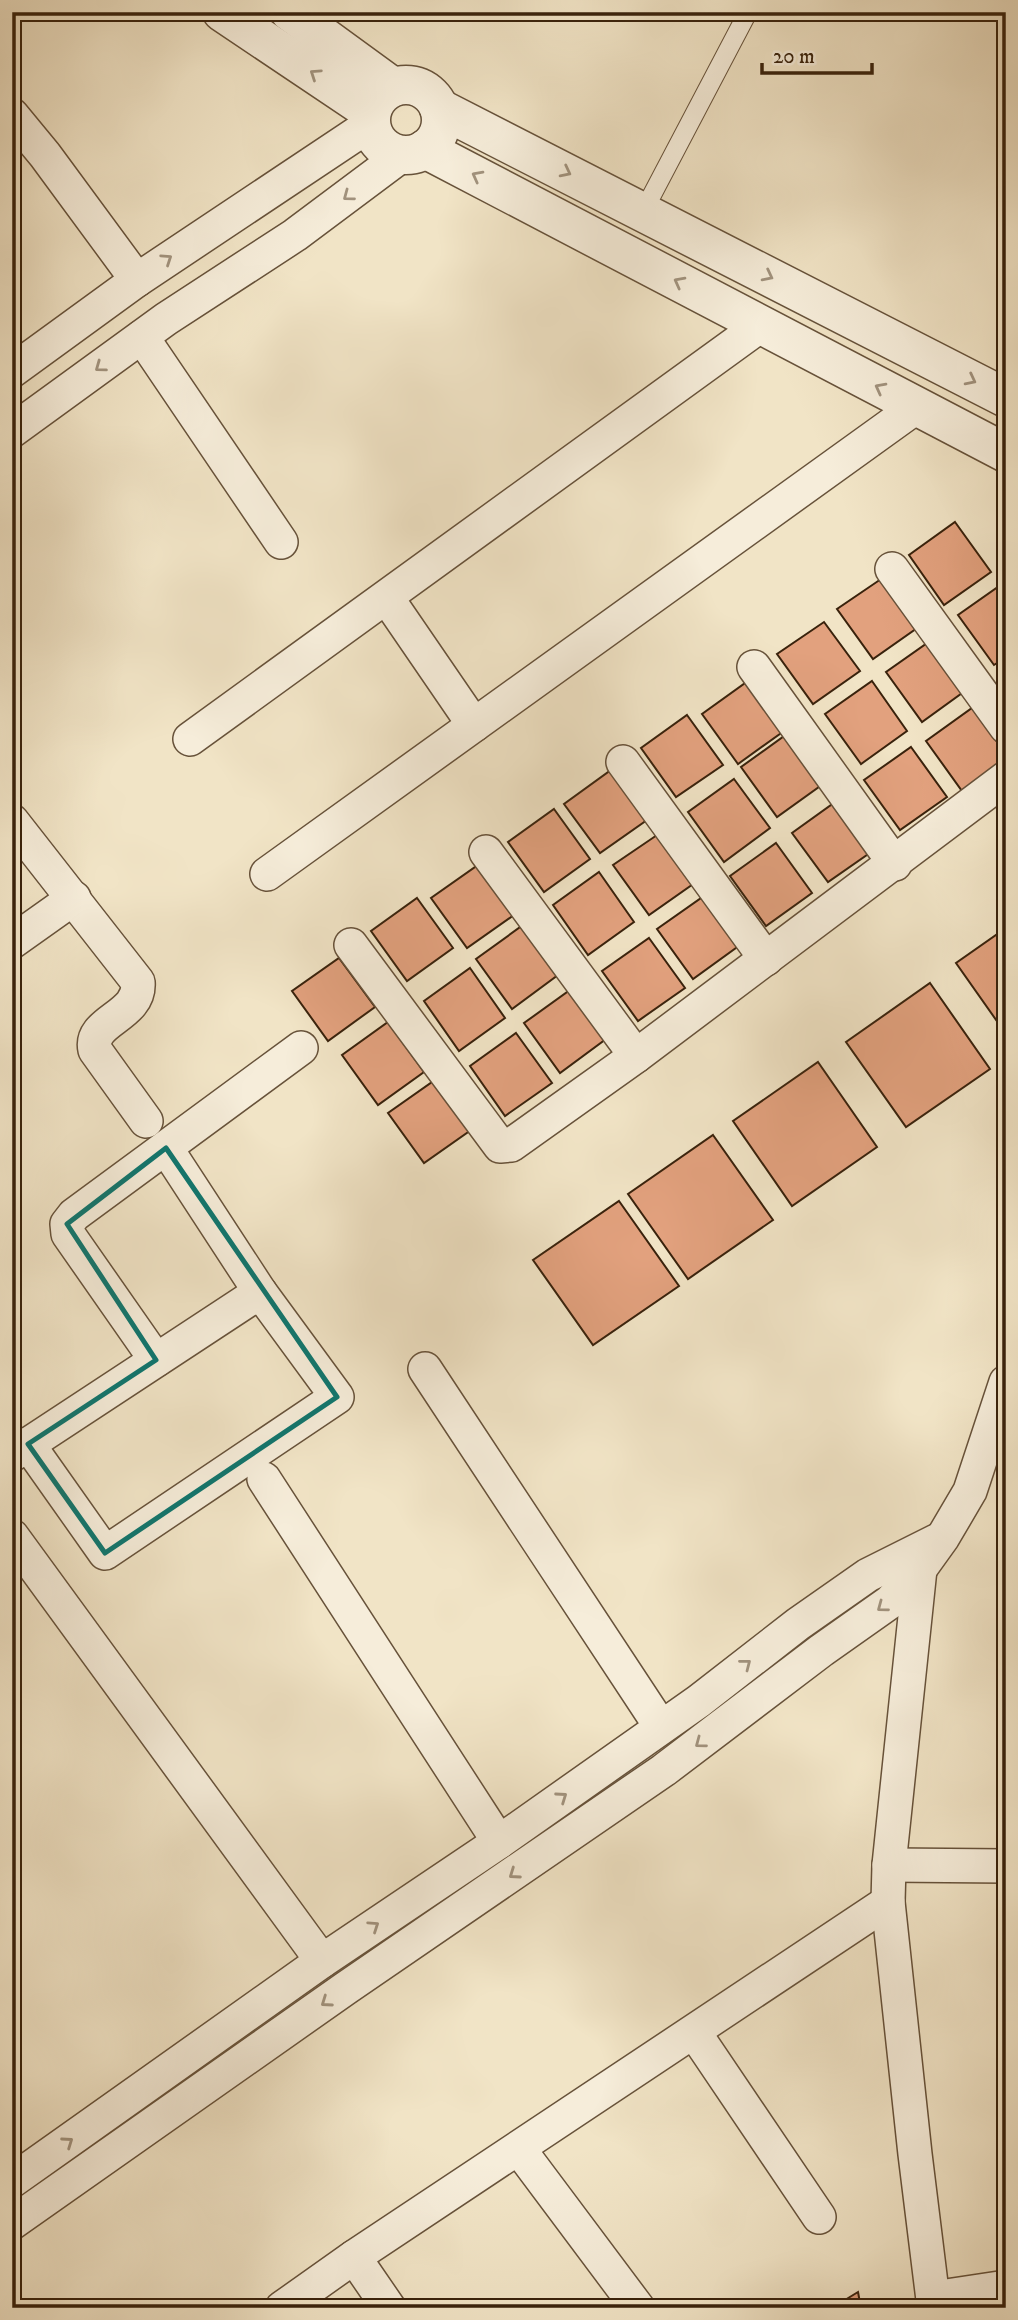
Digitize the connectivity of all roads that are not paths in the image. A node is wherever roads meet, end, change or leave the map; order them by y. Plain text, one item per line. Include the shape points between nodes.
1 (222, 12) edge
2 (290, 12) edge
3 (748, 12) edge
4 (378, 108) junction
5 (439, 108) junction
6 (12, 115) edge
7 (414, 152) junction
8 (643, 212) junction
9 (137, 279) junction
10 (761, 325) junction
11 (142, 337) junction
12 (12, 370) edge
13 (1006, 398) edge
14 (916, 407) junction
15 (12, 431) edge
16 (1006, 453) edge
17 (281, 542) dead end
18 (892, 569) dead end
19 (387, 598) junction
20 (754, 667) dead end
21 (474, 725) junction
22 (1006, 727) edge
23 (190, 739) dead end
24 (623, 762) dead end
25 (1006, 778) edge
26 (12, 821) edge
27 (486, 852) dead end
28 (895, 864) junction
29 (267, 874) dead end
30 (74, 898) junction
31 (12, 943) edge
32 (351, 946) dead end
33 (766, 959) junction
34 (301, 1048) dead end
35 (636, 1056) junction
36 (146, 1121) dead end
37 (166, 1148) junction
38 (260, 1292) junction
39 (156, 1360) junction
40 (425, 1369) dead end
41 (1006, 1382) edge
42 (20, 1449) edge
43 (264, 1479) dead end
44 (12, 1536) edge
45 (943, 1537) junction
46 (920, 1569) junction
47 (661, 1727) junction
48 (499, 1842) junction
49 (889, 1865) junction
50 (1006, 1866) edge
51 (888, 1902) junction
52 (322, 1961) junction
53 (694, 2032) junction
54 (519, 2149) junction
55 (12, 2181) edge
56 (819, 2217) dead end
57 (12, 2223) edge
58 (354, 2257) junction
59 (1006, 2287) edge
60 (933, 2303) edge
61 (282, 2308) edge
62 (389, 2308) edge
63 (638, 2308) edge

4 -> 1 street
2 - 4 street
3 - 8 lane
4 - 5 street via 404,85 426,90
4 - 7 street via 374,135 381,144 391,152
9 -> 4 street
5 - 7 street via 442,119 434,141
5 -> 8 street
6 - 9 street
10 -> 7 street
7 -> 11 street
8 -> 13 street
9 - 12 street
14 -> 10 street
10 - 19 street
11 -> 15 street
11 - 17 street
14 - 16 street
14 - 21 street
18 - 22 street
19 - 21 street
19 - 23 street
20 - 28 street
21 - 29 street
24 - 33 street
25 - 28 street
26 - 30 street
27 - 35 street
28 - 33 street
30 - 31 street
30 - 36 street via 138,982 134,1002 93,1042 94,1050
32 - 35 street via 500,1146 511,1145
33 - 35 street
34 - 37 street
37 - 38 street
37 - 39 street via 67,1224 68,1234
38 - 39 street
38 - 42 street via 337,1397 105,1553
39 - 42 street
40 - 47 street
41 - 45 street via 973,1482
43 - 48 street
44 - 52 street
45 - 46 street
47 -> 45 street via 868,1575
46 - 49 street
46 -> 57 street via 890,1602 664,1770
48 -> 47 street
52 -> 48 street
49 - 50 street
49 - 51 street
51 - 53 street
51 - 60 street
55 -> 52 street
53 - 54 street
53 - 56 street
54 - 58 street
54 - 63 street
58 - 61 street
58 - 62 street
59 - 60 street

